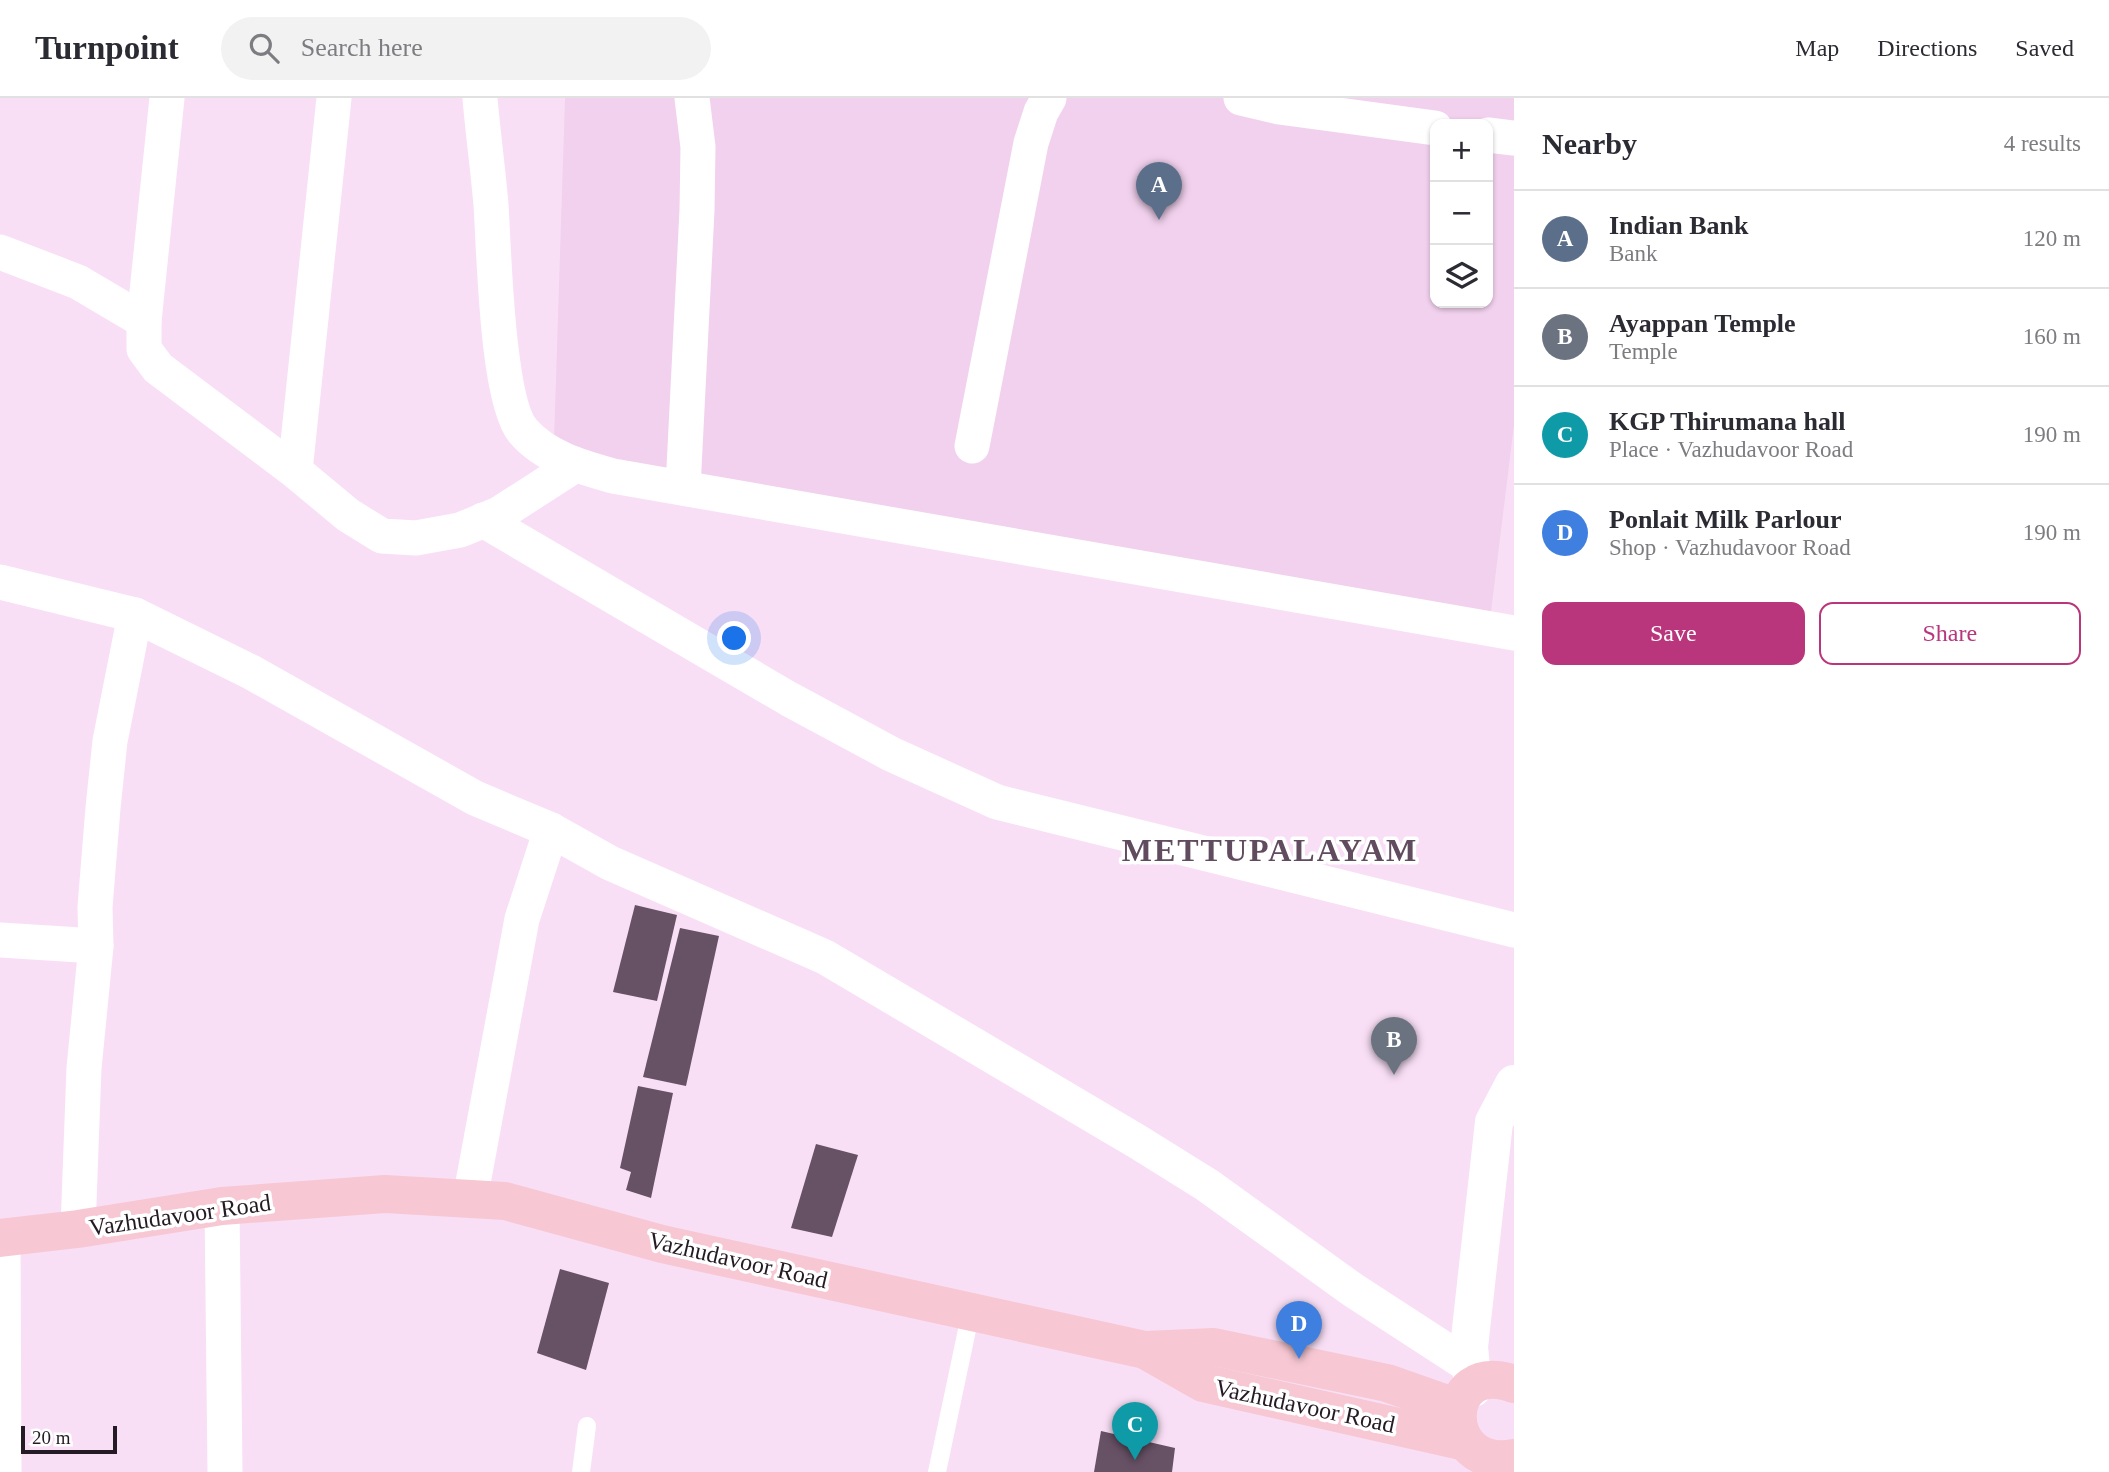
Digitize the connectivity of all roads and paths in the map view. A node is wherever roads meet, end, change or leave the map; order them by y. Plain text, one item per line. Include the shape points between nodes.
1 (167, 98) edge
2 (334, 98) edge
3 (480, 98) edge
4 (692, 98) edge
5 (1049, 98) edge
6 (1241, 98) edge
7 (1430, 127) edge
8 (1493, 136) edge
9 (1514, 138) edge
10 (0, 252) edge
11 (144, 321) junction
12 (972, 446) dead end
13 (575, 465) junction
14 (295, 471) junction
15 (683, 488) junction
16 (483, 520) junction
17 (0, 582) edge
18 (135, 615) junction
19 (1514, 633) edge
20 (551, 830) junction
21 (1514, 930) edge
22 (0, 940) edge
23 (96, 946) junction
24 (1514, 1084) edge
25 (470, 1199) junction
26 (222, 1206) junction
27 (78, 1229) junction
28 (1, 1238) edge
29 (971, 1311) junction
30 (1513, 1376) edge
31 (1465, 1401) junction
32 (587, 1426) dead end
33 (1501, 1464) edge
34 (4, 1472) edge
35 (225, 1472) edge
36 (581, 1472) edge
37 (937, 1472) edge

1 - 11 street
2 - 14 street
3 - 13 street via 501,356 513,410 521,430 543,449
4 - 15 street via 698,198
5 - 12 street via 1031,143
6 - 7 street
8 - 9 street
10 - 11 street via 78,282
11 - 14 street via 144,349 158,368
13 - 15 street
13 - 16 street via 530,496
14 - 16 street via 348,515 382,536 416,538 460,530
15 - 19 street
16 - 21 street via 789,699 891,754 997,802
17 - 18 street
18 - 20 street via 251,672 475,798
18 - 23 street via 110,741 95,907
20 - 25 street via 522,919
20 - 31 street via 610,863 825,957 1207,1185 1353,1290
22 - 23 street
23 - 27 street via 84,1068
24 - 31 street via 1494,1122
25 - 26 main road, Vazhudavoor Road via 385,1194
25 - 29 main road, Vazhudavoor Road via 505,1201 662,1244
26 - 27 main road, Vazhudavoor Road
26 - 35 street
27 - 28 main road, Vazhudavoor Road
28 - 34 street
29 - 31 main road, Vazhudavoor Road via 1145,1350 1203,1383
29 - 37 lane
30 - 31 main road via 1485,1382
31 - 33 main road via 1470,1452
32 - 36 lane

